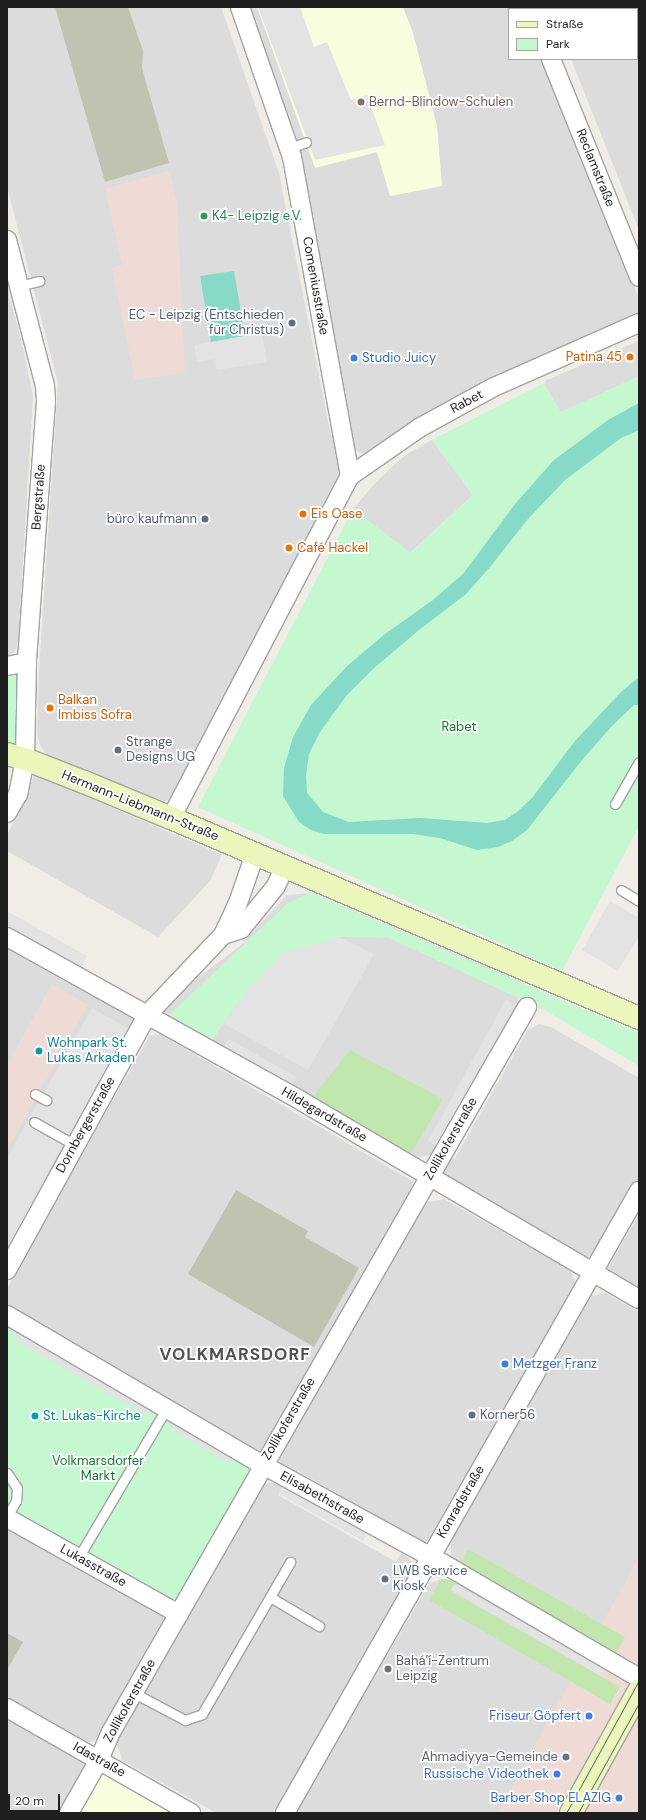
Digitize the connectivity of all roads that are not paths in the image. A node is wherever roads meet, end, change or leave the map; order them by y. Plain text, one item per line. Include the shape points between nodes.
1 (240, 7) edge
2 (551, 60) edge
3 (306, 142) dead end
4 (289, 148) junction
5 (7, 240) edge
6 (639, 277) edge
7 (39, 281) dead end
8 (19, 286) junction
9 (639, 323) edge
10 (350, 476) junction
11 (27, 662) junction
12 (7, 666) edge
13 (16, 757) edge
14 (639, 762) edge
15 (615, 804) dead end
16 (7, 813) edge
17 (171, 818) junction
18 (270, 860) junction
19 (621, 890) dead end
20 (639, 900) edge
21 (223, 934) junction
22 (7, 937) edge
23 (527, 1007) dead end
24 (147, 1015) junction
25 (639, 1018) edge
26 (35, 1094) dead end
27 (46, 1100) dead end
28 (34, 1122) dead end
29 (75, 1145) junction
30 (429, 1177) junction
31 (639, 1191) edge
32 (7, 1270) edge
33 (592, 1272) junction
34 (639, 1299) edge
35 (7, 1315) edge
36 (166, 1409) junction
37 (263, 1465) junction
38 (7, 1473) edge
39 (7, 1517) edge
40 (430, 1557) junction
41 (78, 1558) junction
42 (290, 1562) dead end
43 (270, 1597) junction
44 (179, 1614) junction
45 (319, 1626) dead end
46 (639, 1678) edge
47 (639, 1691) edge
48 (134, 1693) junction
49 (7, 1708) edge
50 (99, 1760) junction
51 (69, 1813) edge
52 (191, 1813) edge
53 (285, 1813) edge
54 (571, 1813) edge

1 - 4 street, Comeniusstraße
2 - 6 street, Reclamstraße
3 - 4 lane
4 - 10 street, Comeniusstraße
5 - 8 street, Bergstraße
7 - 8 lane
8 - 11 street, Bergstraße via 45,386 46,401
9 - 10 street, Rabet via 494,388 419,428
10 - 17 street, Rabet
11 - 12 street
11 - 13 street, Bergstraße
13 - 16 street, Bergstraße via 18,794
13 - 17 street, Hermann-Liebmann-Straße
14 - 15 lane
17 - 18 street, Hermann-Liebmann-Straße
18 - 21 street, Dornbergerstraße via 238,903
18 - 21 street, Dornbergerstraße via 276,886 241,929
18 - 25 street, Hermann-Liebmann-Straße
19 - 20 lane
21 - 24 street, Dornbergerstraße
22 - 24 street, Hildegardstraße
23 - 30 street, Zollikoferstraße
24 - 29 street, Dornbergerstraße
24 - 30 street, Hildegardstraße
26 - 27 lane
28 - 29 lane
29 - 32 street, Dornbergerstraße
30 - 33 street, Hildegardstraße
30 - 37 street, Zollikoferstraße
31 - 33 street, Konradstraße
33 - 34 street, Hildegardstraße
33 - 40 street, Konradstraße
35 - 36 street, Elisabethstraße
36 - 37 street, Elisabethstraße
36 - 41 lane
37 - 40 street, Elisabethstraße
37 - 44 street, Zollikoferstraße
38 - 39 lane via 17,1488 16,1501
39 - 41 street, Lukasstraße
40 - 46 street, Elisabethstraße
40 - 53 street, Konradstraße
41 - 44 street, Lukasstraße
42 - 43 lane
43 - 45 lane
43 - 48 lane via 202,1714 185,1720
44 - 48 street, Zollikoferstraße
47 - 54 street
48 - 50 street, Zollikoferstraße via 110,1732
49 - 50 street, Idastraße
50 - 51 street, Zollikoferstraße
50 - 52 street, Idastraße

